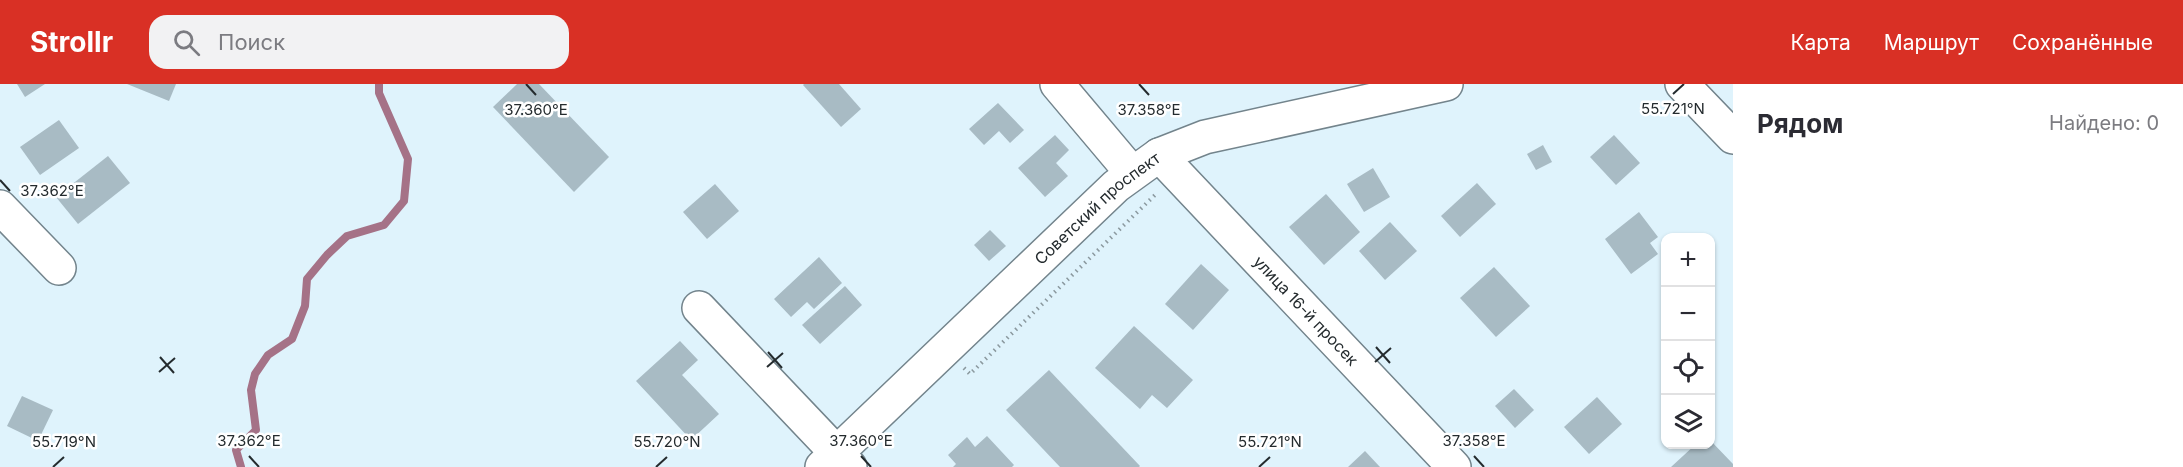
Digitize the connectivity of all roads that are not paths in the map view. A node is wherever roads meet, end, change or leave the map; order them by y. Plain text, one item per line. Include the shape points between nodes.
1 (1057, 84) edge
2 (1446, 84) edge
3 (1682, 84) edge
4 (1733, 137) edge
5 (1159, 155) junction
6 (1132, 173) junction
7 (0, 207) edge
8 (59, 268) dead end
9 (699, 308) dead end
10 (836, 462) edge
11 (1454, 467) edge

1 - 6 street
2 - 5 street, Советский проспект via 1205,137
3 - 4 street
5 - 6 street, Советский проспект
5 - 11 street, улица 16-й просек
6 - 10 street, Советский проспект via 946,349
7 - 8 street
9 - 10 street

